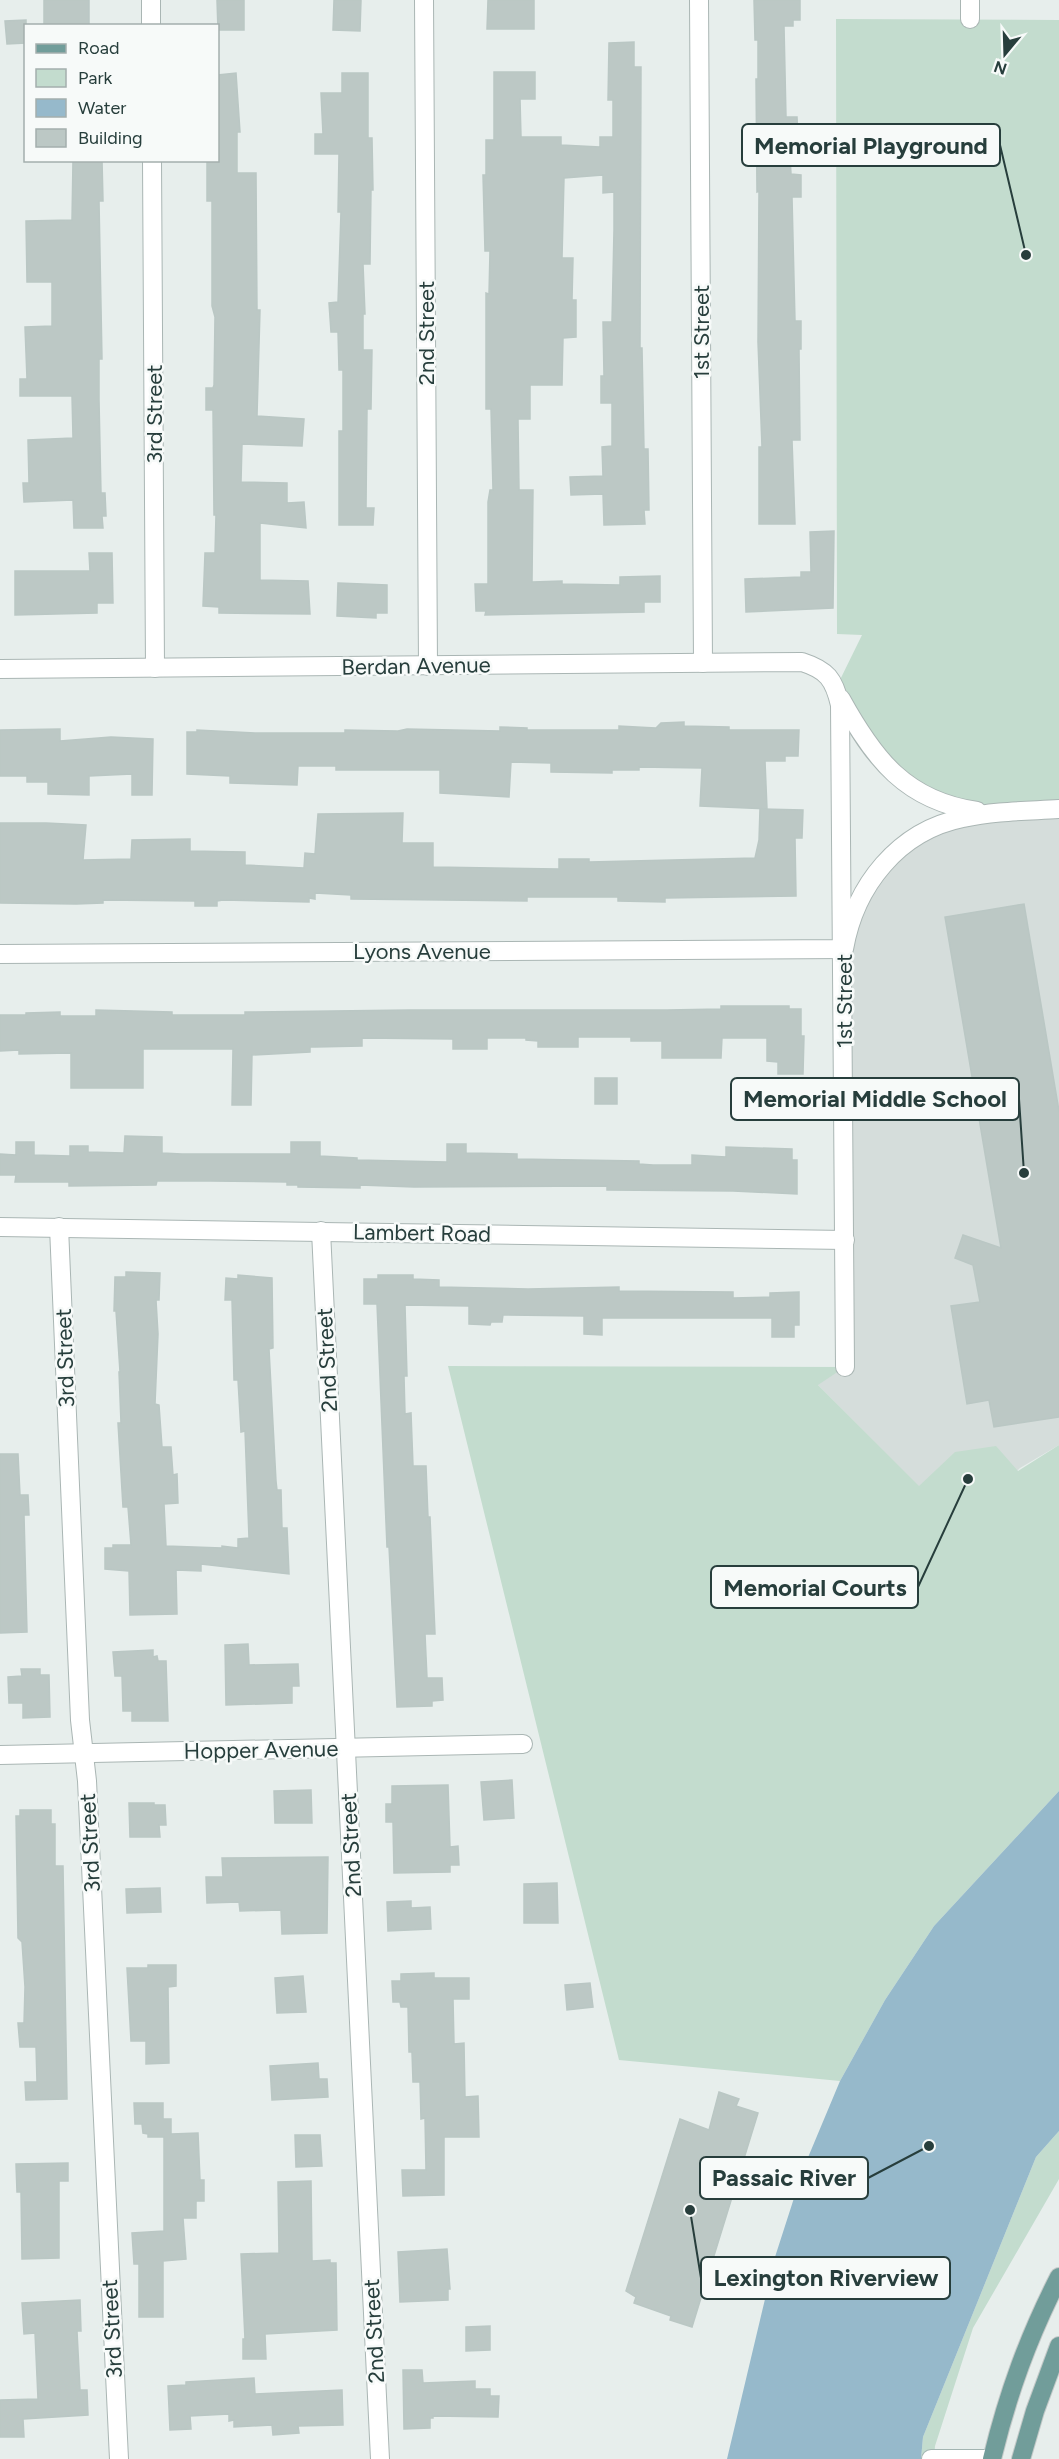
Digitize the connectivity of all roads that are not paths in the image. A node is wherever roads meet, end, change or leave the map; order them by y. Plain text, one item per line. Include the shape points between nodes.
1 (151, 0) edge
2 (424, 0) edge
3 (699, 0) edge
4 (970, 0) edge
5 (970, 19) dead end
6 (151, 24) edge
7 (152, 162) edge
8 (703, 663) junction
9 (428, 666) junction
10 (155, 668) junction
11 (0, 669) edge
12 (832, 682) junction
13 (1059, 809) edge
14 (991, 813) junction
15 (844, 949) junction
16 (0, 954) edge
17 (0, 1227) edge
18 (59, 1227) junction
19 (321, 1231) junction
20 (845, 1240) junction
21 (845, 1366) dead end
22 (523, 1744) dead end
23 (346, 1748) junction
24 (84, 1754) junction
25 (0, 1755) edge
26 (1059, 2277) edge
27 (1059, 2346) edge
28 (971, 2458) edge
29 (119, 2459) edge
30 (380, 2459) edge
31 (931, 2459) edge
32 (992, 2459) edge
33 (1021, 2459) edge

1 - 6 street
2 - 9 street, 2nd Street
3 - 8 street, 1st Street
4 - 5 street
7 - 10 street, 3rd Street
8 - 9 street, Berdan Avenue
8 - 12 street, Berdan Avenue via 802,662 817,667
9 - 10 street, Berdan Avenue
10 - 11 street, Berdan Avenue
12 - 14 street via 889,770 911,788 937,801
12 - 15 street, 1st Street via 840,705
13 - 14 street
14 - 15 street via 932,828 887,859 857,900
15 - 16 street, Lyons Avenue
15 - 20 street, 1st Street
17 - 18 street, Lambert Road
18 - 19 street, Lambert Road
18 - 24 street, 3rd Street
19 - 20 street, Lambert Road
19 - 23 street, 2nd Street
20 - 21 street, 1st Street
22 - 23 street, Hopper Avenue
23 - 24 street, Hopper Avenue
23 - 30 street, 2nd Street
24 - 25 street, Hopper Avenue
24 - 29 street, 3rd Street
26 - 32 main road via 1021,2359
27 - 33 main road
28 - 31 street
28 - 32 street

